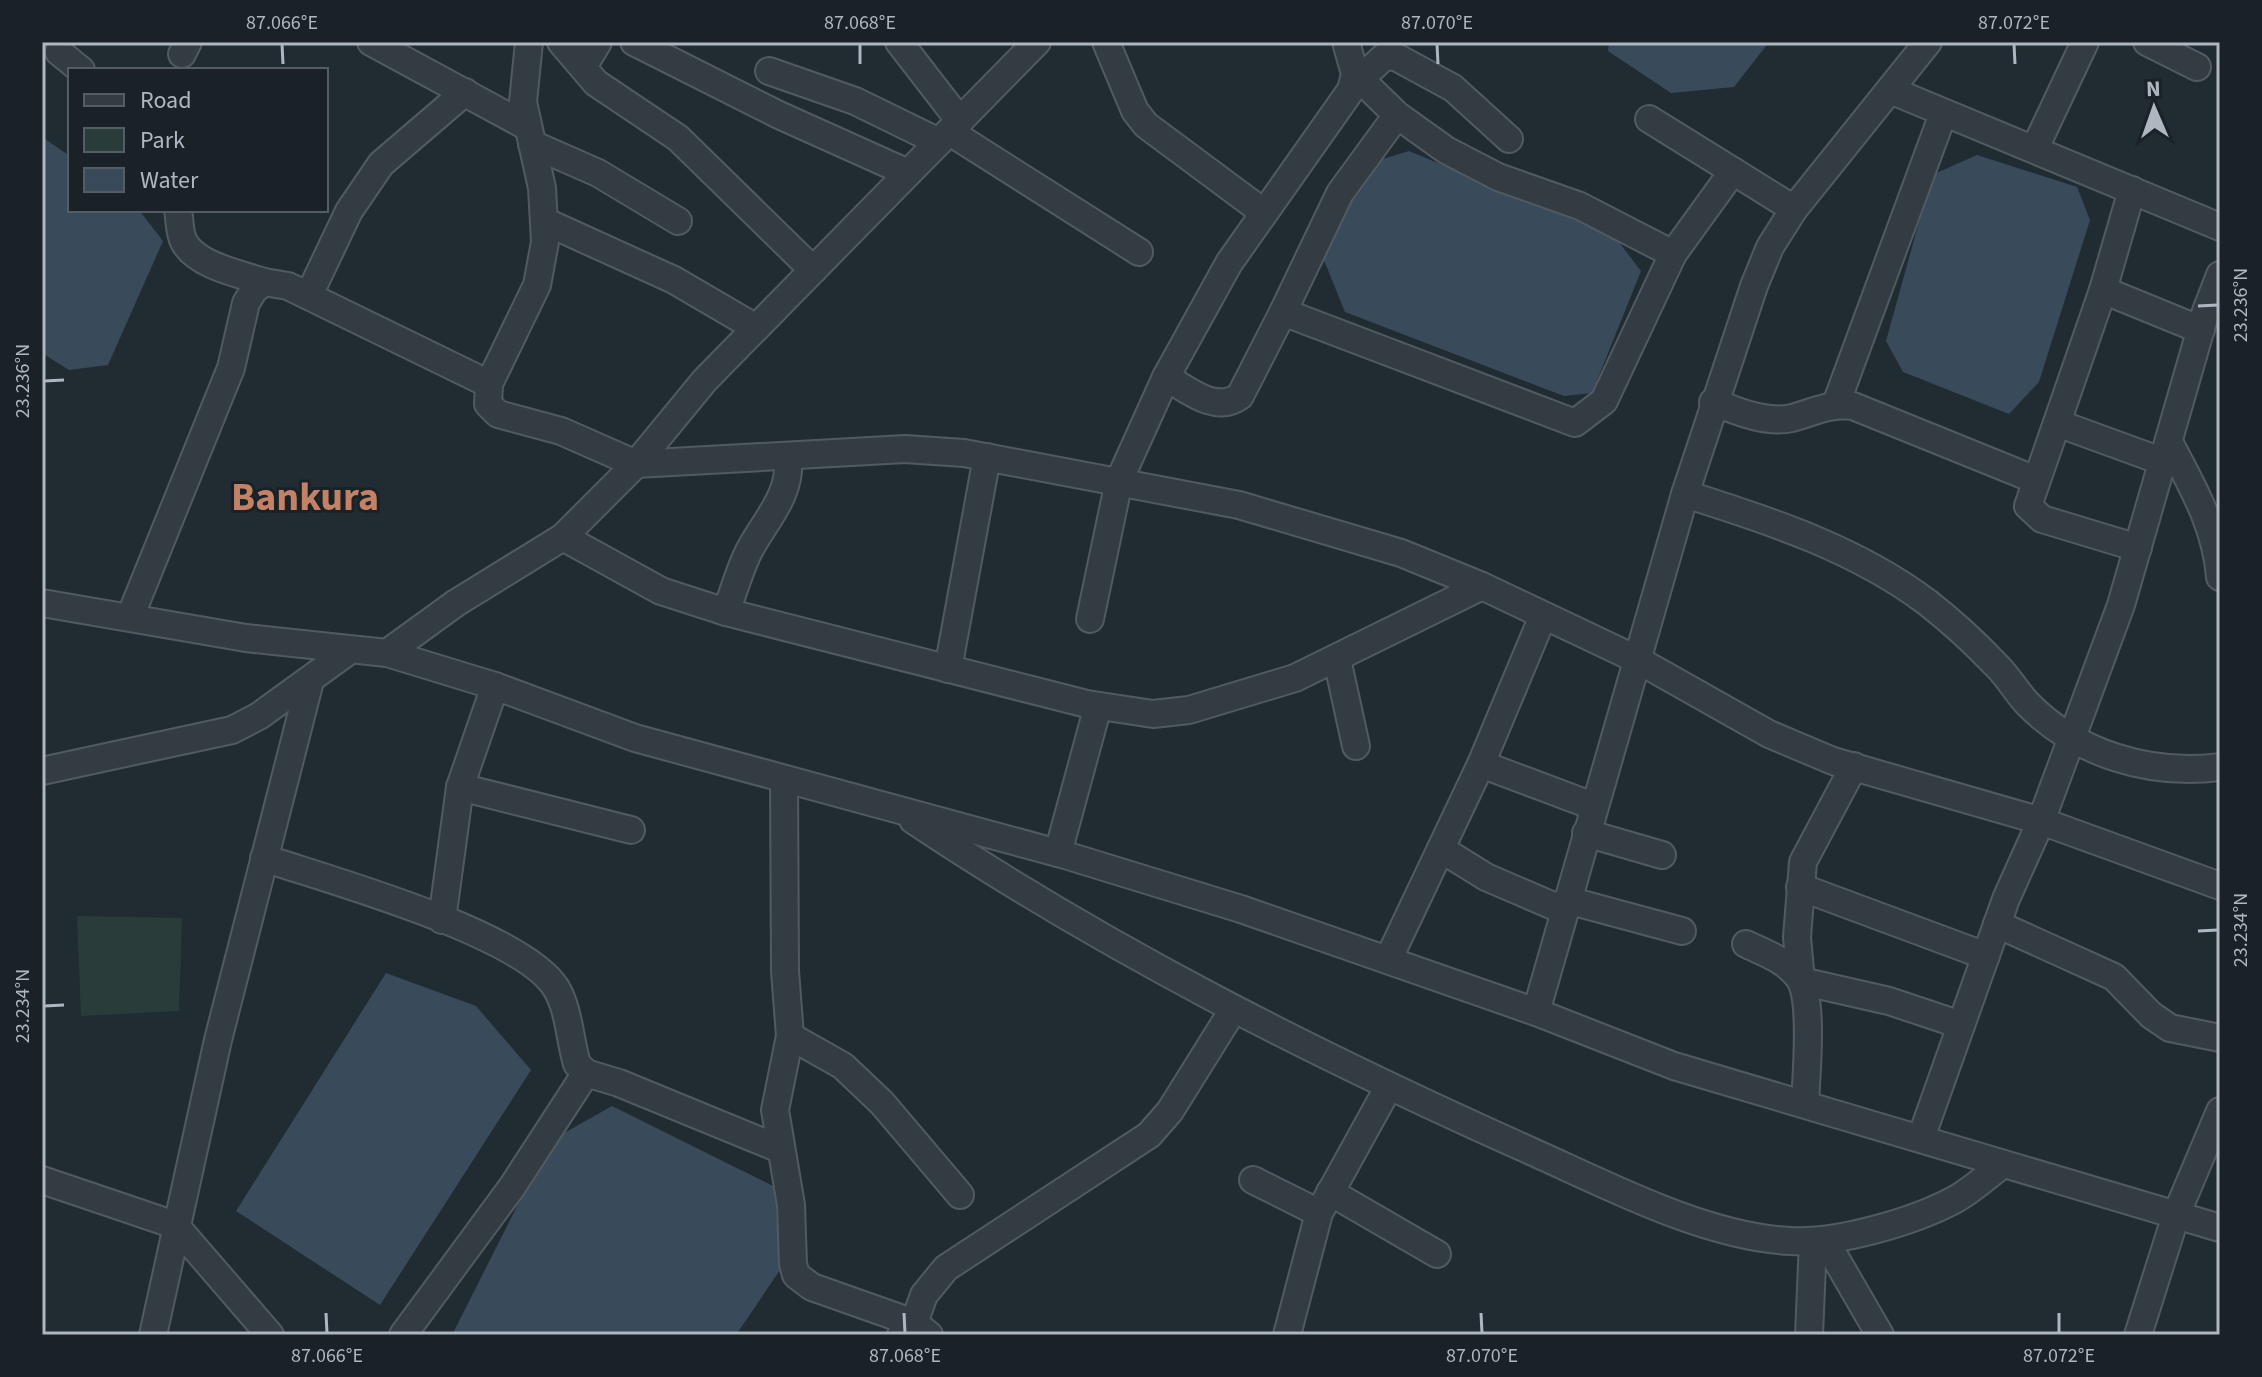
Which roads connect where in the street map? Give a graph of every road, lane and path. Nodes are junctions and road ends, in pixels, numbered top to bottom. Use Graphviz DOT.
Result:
graph roads {
  1 [pos="371,42"];
  2 [pos="529,42"];
  3 [pos="561,42"];
  4 [pos="598,42"];
  5 [pos="634,42"];
  6 [pos="899,42"];
  7 [pos="1037,42"];
  8 [pos="1106,42"];
  9 [pos="1346,42"];
  10 [pos="1928,42"];
  11 [pos="2085,42"];
  12 [pos="2147,42"];
  13 [pos="59,52"];
  14 [pos="583,67"];
  15 [pos="2197,67"];
  16 [pos="79,68"];
  17 [pos="769,71"];
  18 [pos="1357,76"];
  19 [pos="1890,90"];
  20 [pos="465,92"];
  21 [pos="1943,114"];
  22 [pos="1397,115"];
  23 [pos="1649,119"];
  24 [pos="950,132"];
  25 [pos="529,135"];
  26 [pos="1509,139"];
  27 [pos="2035,148"];
  28 [pos="1733,171"];
  29 [pos="908,173"];
  30 [pos="2132,190"];
  31 [pos="1794,209"];
  32 [pos="178,212"];
  33 [pos="1263,212"];
  34 [pos="544,221"];
  35 [pos="678,221"];
  36 [pos="2220,227"];
  37 [pos="1139,252"];
  38 [pos="1673,254"];
  39 [pos="813,270"];
  40 [pos="2220,275"];
  41 [pos="264,282"];
  42 [pos="2103,290"];
  43 [pos="309,295"];
  44 [pos="1283,312"];
  45 [pos="756,328"];
  46 [pos="2201,330"];
  47 [pos="1166,377"];
  48 [pos="489,384"];
  49 [pos="1713,402"];
  50 [pos="1836,404"];
  51 [pos="2057,423"];
  52 [pos="2167,452"];
  53 [pos="788,457"];
  54 [pos="987,457"];
  55 [pos="636,464"];
  56 [pos="2036,480"];
  57 [pos="1119,481"];
  58 [pos="1685,494"];
  59 [pos="2216,528"];
  60 [pos="563,537"];
  61 [pos="2138,548"];
  62 [pos="2220,577"];
  63 [pos="1482,586"];
  64 [pos="42,603"];
  65 [pos="726,612"];
  66 [pos="1543,616"];
  67 [pos="130,617"];
  68 [pos="1090,619"];
  69 [pos="350,650"];
  70 [pos="387,653"];
  71 [pos="1337,659"];
  72 [pos="1636,659"];
  73 [pos="948,669"];
  74 [pos="310,681"];
  75 [pos="495,686"];
  76 [pos="1098,706"];
  77 [pos="2071,736"];
  78 [pos="1356,746"];
  79 [pos="1481,764"];
  80 [pos="1854,766"];
  81 [pos="2220,767"];
  82 [pos="42,771"];
  83 [pos="784,779"];
  84 [pos="460,787"];
  85 [pos="1593,806"];
  86 [pos="894,807"];
  87 [pos="2041,821"];
  88 [pos="631,830"];
  89 [pos="1586,833"];
  90 [pos="1441,849"];
  91 [pos="1058,853"];
  92 [pos="1662,855"];
  93 [pos="264,858"];
  94 [pos="2220,886"];
  95 [pos="1800,887"];
  96 [pos="1566,906"];
  97 [pos="442,920"];
  98 [pos="1997,924"];
  99 [pos="1682,931"];
  100 [pos="1746,944"];
  101 [pos="1986,956"];
  102 [pos="1388,960"];
  103 [pos="1801,981"];
  104 [pos="1233,1010"];
  105 [pos="1536,1012"];
  106 [pos="1961,1025"];
  107 [pos="790,1036"];
  108 [pos="2220,1038"];
  109 [pos="586,1073"];
  110 [pos="1388,1088"];
  111 [pos="1805,1104"];
  112 [pos="2220,1111"];
  113 [pos="1921,1138"];
  114 [pos="780,1149"];
  115 [pos="2003,1164"];
  116 [pos="42,1180"];
  117 [pos="1253,1180"];
  118 [pos="960,1195"];
  119 [pos="1324,1203"];
  120 [pos="2176,1215"];
  121 [pos="175,1225"];
  122 [pos="2220,1228"];
  123 [pos="1819,1240"];
  124 [pos="1437,1254"];
  125 [pos="915,1331"];
  126 [pos="153,1335"];
  127 [pos="270,1335"];
  128 [pos="403,1335"];
  129 [pos="1287,1335"];
  130 [pos="1809,1335"];
  131 [pos="1880,1335"];
  132 [pos="2138,1335"];
  1 -- 20 [label="street"];
  2 -- 25 [label="street"];
  3 -- 14 [label="street"];
  4 -- 14 [label="street"];
  5 -- 29 [label="street"];
  6 -- 24 [label="street"];
  7 -- 24 [label="street"];
  8 -- 33 [label="street"];
  9 -- 18 [label="street"];
  10 -- 19 [label="street"];
  11 -- 27 [label="street"];
  12 -- 15 [label="street"];
  13 -- 16 [label="street"];
  14 -- 39 [label="street"];
  17 -- 24 [label="street"];
  18 -- 22 [label="street"];
  18 -- 26 [label="street"];
  18 -- 33 [label="street"];
  19 -- 21 [label="street"];
  19 -- 31 [label="street"];
  20 -- 25 [label="street"];
  20 -- 43 [label="street"];
  21 -- 27 [label="street"];
  21 -- 50 [label="street"];
  22 -- 38 [label="street"];
  22 -- 44 [label="street"];
  23 -- 28 [label="street"];
  24 -- 29 [label="street"];
  24 -- 37 [label="street"];
  25 -- 34 [label="street"];
  25 -- 35 [label="street"];
  27 -- 30 [label="street"];
  28 -- 31 [label="street"];
  28 -- 38 [label="street"];
  29 -- 39 [label="street"];
  30 -- 36 [label="street"];
  30 -- 42 [label="street"];
  31 -- 49 [label="street"];
  32 -- 41 [label="street"];
  33 -- 47 [label="street"];
  34 -- 45 [label="street"];
  34 -- 48 [label="street"];
  38 -- 44 [label="street"];
  39 -- 45 [label="street"];
  40 -- 46 [label="street"];
  41 -- 43 [label="street"];
  41 -- 67 [label="street"];
  42 -- 46 [label="street"];
  42 -- 51 [label="street"];
  43 -- 48 [label="street"];
  44 -- 47 [label="street"];
  45 -- 55 [label="street"];
  46 -- 52 [label="street"];
  47 -- 57 [label="street"];
  48 -- 55 [label="street"];
  49 -- 50 [label="street"];
  49 -- 58 [label="street"];
  50 -- 56 [label="street"];
  51 -- 52 [label="street"];
  51 -- 56 [label="street"];
  52 -- 59 [label="street"];
  52 -- 61 [label="street"];
  53 -- 54 [label="street"];
  53 -- 55 [label="street"];
  53 -- 65 [label="street"];
  54 -- 57 [label="street"];
  54 -- 73 [label="street"];
  55 -- 60 [label="street"];
  56 -- 61 [label="street"];
  57 -- 63 [label="street"];
  57 -- 68 [label="street"];
  58 -- 72 [label="street"];
  58 -- 77 [label="street"];
  59 -- 62 [label="street"];
  60 -- 65 [label="street"];
  60 -- 70 [label="street"];
  61 -- 77 [label="street"];
  63 -- 66 [label="street"];
  63 -- 71 [label="street"];
  64 -- 67 [label="street"];
  65 -- 73 [label="street"];
  66 -- 72 [label="street"];
  66 -- 79 [label="street"];
  67 -- 69 [label="street"];
  69 -- 70 [label="street"];
  69 -- 74 [label="street"];
  70 -- 75 [label="street"];
  71 -- 76 [label="street"];
  71 -- 78 [label="street"];
  72 -- 80 [label="street"];
  72 -- 85 [label="street"];
  73 -- 76 [label="street"];
  74 -- 82 [label="street"];
  74 -- 93 [label="street"];
  75 -- 83 [label="street"];
  75 -- 84 [label="street"];
  76 -- 91 [label="street"];
  77 -- 81 [label="street"];
  77 -- 87 [label="street"];
  79 -- 85 [label="street"];
  79 -- 90 [label="street"];
  80 -- 87 [label="street"];
  80 -- 95 [label="street"];
  83 -- 86 [label="street"];
  83 -- 107 [label="street"];
  84 -- 88 [label="street"];
  84 -- 97 [label="street"];
  85 -- 89 [label="street"];
  86 -- 91 [label="street"];
  86 -- 104 [label="street"];
  87 -- 94 [label="street"];
  87 -- 98 [label="street"];
  89 -- 92 [label="street"];
  89 -- 96 [label="street"];
  90 -- 96 [label="street"];
  90 -- 102 [label="street"];
  91 -- 102 [label="street"];
  93 -- 97 [label="street"];
  93 -- 121 [label="street"];
  95 -- 101 [label="street"];
  95 -- 103 [label="street"];
  96 -- 99 [label="street"];
  96 -- 105 [label="street"];
  97 -- 109 [label="street"];
  98 -- 101 [label="street"];
  98 -- 108 [label="street"];
  100 -- 103 [label="street"];
  101 -- 106 [label="street"];
  102 -- 105 [label="street"];
  103 -- 106 [label="street"];
  103 -- 111 [label="street"];
  104 -- 110 [label="street"];
  104 -- 125 [label="street"];
  105 -- 111 [label="street"];
  106 -- 113 [label="street"];
  107 -- 114 [label="street"];
  107 -- 118 [label="street"];
  109 -- 114 [label="street"];
  109 -- 128 [label="street"];
  110 -- 119 [label="street"];
  110 -- 123 [label="street"];
  111 -- 113 [label="street"];
  112 -- 120 [label="street"];
  113 -- 115 [label="street"];
  114 -- 125 [label="street"];
  115 -- 120 [label="street"];
  115 -- 123 [label="street"];
  116 -- 121 [label="street"];
  117 -- 119 [label="street"];
  119 -- 124 [label="street"];
  119 -- 129 [label="street"];
  120 -- 122 [label="street"];
  120 -- 132 [label="street"];
  121 -- 126 [label="street"];
  121 -- 127 [label="street"];
  123 -- 130 [label="street"];
  123 -- 131 [label="street"];
}
